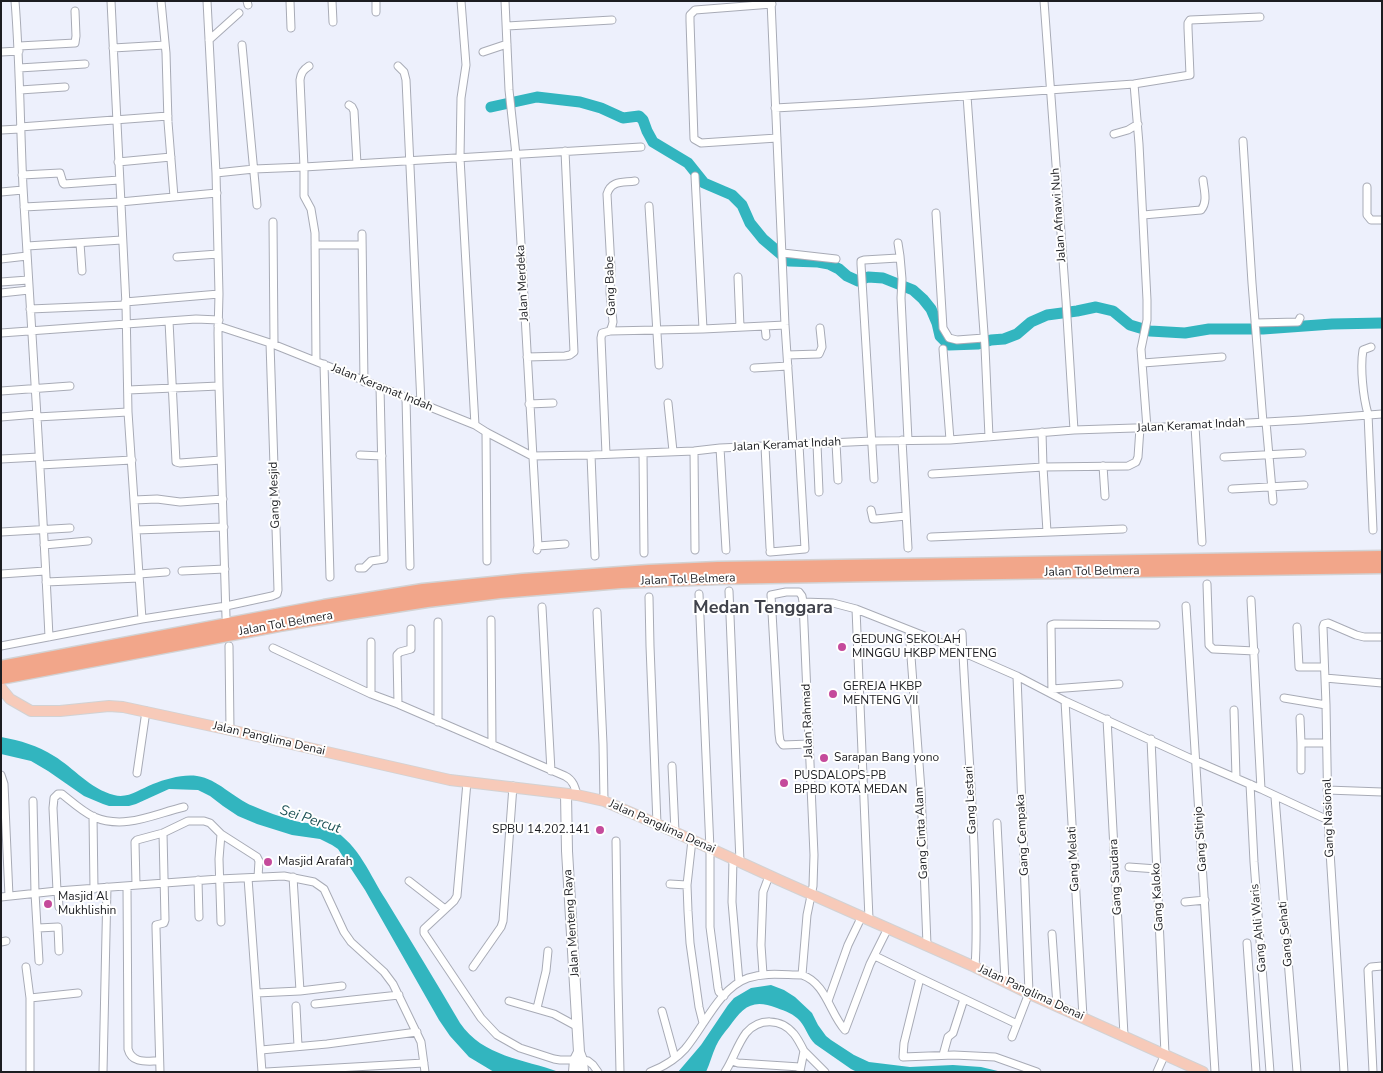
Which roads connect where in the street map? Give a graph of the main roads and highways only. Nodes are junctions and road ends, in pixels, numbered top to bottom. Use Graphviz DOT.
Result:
graph roads {
  1 [pos="1382,557"];
  2 [pos="1382,567"];
  3 [pos="4,672"];
  4 [pos="1,688"];
  5 [pos="6,700"];
  6 [pos="1203,1072"];
  1 -- 3 [label="highway, Jalan Tol Belmera"];
  2 -- 3 [label="highway, Jalan Tol Belmera"];
  4 -- 5 [label="main road, Jalan Panglima Denai"];
  5 -- 6 [label="main road, Jalan Panglima Denai"];
}
